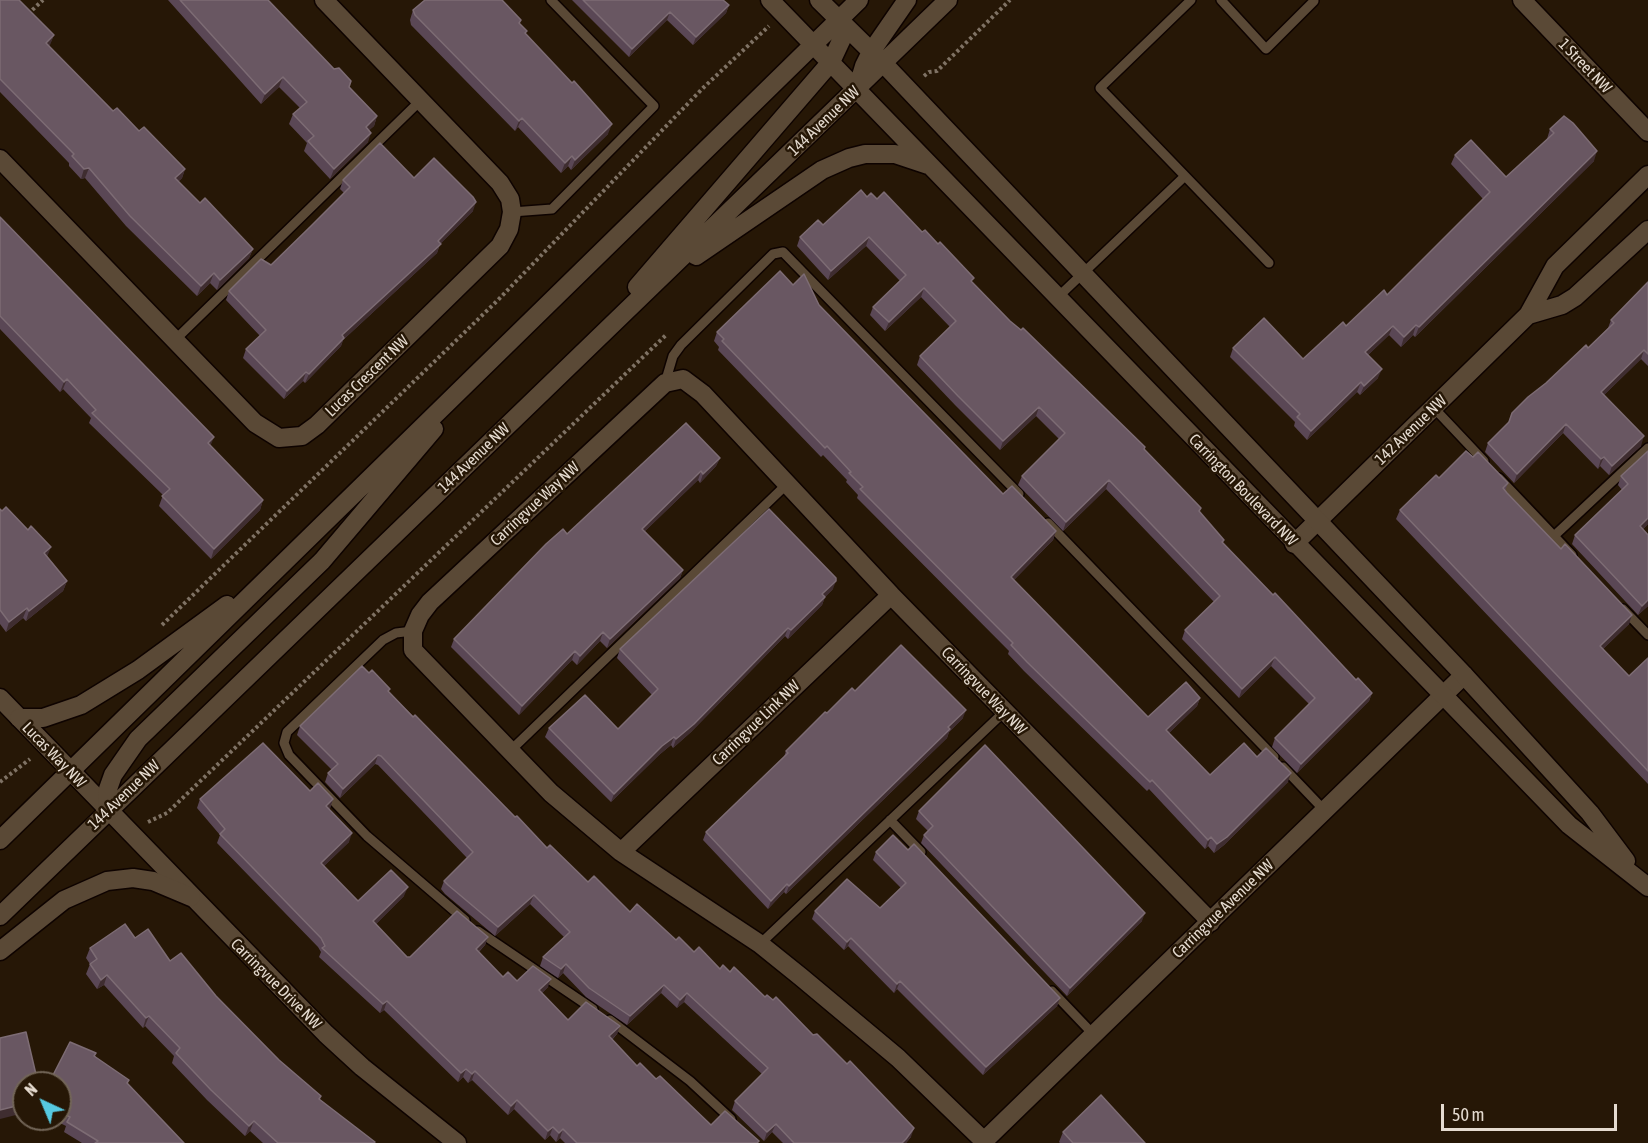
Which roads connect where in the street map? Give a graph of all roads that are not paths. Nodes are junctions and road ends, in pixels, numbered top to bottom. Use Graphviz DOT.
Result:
graph roads {
  1 [pos="324,0"];
  2 [pos="551,0"];
  3 [pos="770,0"];
  4 [pos="819,0"];
  5 [pos="859,0"];
  6 [pos="907,0"];
  7 [pos="948,0"];
  8 [pos="1191,0"];
  9 [pos="1221,0"];
  10 [pos="1314,0"];
  11 [pos="1522,0"];
  12 [pos="838,20"];
  13 [pos="813,45"];
  14 [pos="878,58"];
  15 [pos="831,62"];
  16 [pos="857,89"];
  17 [pos="420,101"];
  18 [pos="1648,132"];
  19 [pos="0,159"];
  20 [pos="934,167"];
  21 [pos="1648,175"];
  22 [pos="1185,176"];
  23 [pos="512,212"];
  24 [pos="1648,230"];
  25 [pos="1269,263"];
  26 [pos="1084,274"];
  27 [pos="652,286"];
  28 [pos="1058,297"];
  29 [pos="1528,315"];
  30 [pos="175,340"];
  31 [pos="480,371"];
  32 [pos="563,372"];
  33 [pos="665,382"];
  34 [pos="1434,408"];
  35 [pos="1648,448"];
  36 [pos="788,484"];
  37 [pos="1029,504"];
  38 [pos="1037,512"];
  39 [pos="1318,522"];
  40 [pos="1554,536"];
  41 [pos="1294,544"];
  42 [pos="1578,560"];
  43 [pos="278,569"];
  44 [pos="891,595"];
  45 [pos="1617,602"];
  46 [pos="413,631"];
  47 [pos="1648,635"];
  48 [pos="1464,675"];
  49 [pos="1443,696"];
  50 [pos="0,698"];
  51 [pos="1004,712"];
  52 [pos="19,718"];
  53 [pos="508,752"];
  54 [pos="70,771"];
  55 [pos="107,811"];
  56 [pos="1325,811"];
  57 [pos="890,820"];
  58 [pos="0,840"];
  59 [pos="621,852"];
  60 [pos="931,863"];
  61 [pos="1644,883"];
  62 [pos="191,897"];
  63 [pos="0,916"];
  64 [pos="1211,922"];
  65 [pos="760,944"];
  66 [pos="0,951"];
  67 [pos="1045,983"];
  68 [pos="1094,1035"];
  69 [pos="741,1128"];
  70 [pos="984,1142"];
  71 [pos="457,1143"];
  1 -- 17 [label="street"];
  2 -- 23 [label="lane"];
  3 -- 13 [label="street, Carrington Boulevard NW"];
  4 -- 12 [label="street, Carrington Boulevard NW"];
  5 -- 12 [label="street"];
  6 -- 14 [label="street"];
  7 -- 14 [label="street, 144 Avenue NW"];
  8 -- 22 [label="lane"];
  9 -- 10 [label="lane"];
  11 -- 18 [label="street, 1 Street NW"];
  12 -- 13 [label="street"];
  12 -- 14 [label="street, Carrington Boulevard NW"];
  12 -- 15 [label="street"];
  13 -- 15 [label="street, Carrington Boulevard NW"];
  13 -- 31 [label="street"];
  14 -- 16 [label="street, 144 Avenue NW"];
  14 -- 26 [label="street, Carrington Boulevard NW"];
  15 -- 16 [label="street, Carrington Boulevard NW"];
  15 -- 32 [label="street"];
  16 -- 20 [label="street, Carrington Boulevard NW"];
  16 -- 27 [label="street, 144 Avenue NW"];
  17 -- 23 [label="street"];
  17 -- 30 [label="lane"];
  19 -- 30 [label="street, Lucas Crescent NW"];
  20 -- 27 [label="street"];
  20 -- 28 [label="street, Carrington Boulevard NW"];
  21 -- 29 [label="street, 142 Avenue NW"];
  22 -- 25 [label="lane"];
  22 -- 26 [label="lane"];
  23 -- 30 [label="street, Lucas Crescent NW"];
  24 -- 29 [label="street, 142 Avenue NW"];
  26 -- 28 [label="lane"];
  26 -- 39 [label="street, Carrington Boulevard NW"];
  27 -- 32 [label="street, 144 Avenue NW"];
  28 -- 41 [label="street, Carrington Boulevard NW"];
  29 -- 34 [label="street, 142 Avenue NW"];
  31 -- 43 [label="street"];
  31 -- 55 [label="street"];
  32 -- 55 [label="street, 144 Avenue NW"];
  33 -- 36 [label="street, Carringvue Way NW"];
  33 -- 37 [label="lane"];
  33 -- 46 [label="street, Carringvue Way NW"];
  34 -- 39 [label="street, 142 Avenue NW"];
  34 -- 40 [label="lane"];
  35 -- 40 [label="lane"];
  36 -- 44 [label="street, Carringvue Way NW"];
  36 -- 53 [label="lane"];
  38 -- 56 [label="lane"];
  39 -- 41 [label="street, 142 Avenue NW"];
  39 -- 48 [label="street, Carrington Boulevard NW"];
  40 -- 42 [label="lane"];
  41 -- 49 [label="street, Carrington Boulevard NW"];
  43 -- 52 [label="street"];
  43 -- 54 [label="street"];
  44 -- 51 [label="street, Carringvue Way NW"];
  44 -- 59 [label="street, Carringvue Link NW"];
  45 -- 47 [label="lane"];
  46 -- 53 [label="street"];
  46 -- 69 [label="lane"];
  48 -- 49 [label="street, Carringvue Avenue NW"];
  48 -- 61 [label="street, Carrington Boulevard NW"];
  49 -- 56 [label="street, Carringvue Avenue NW"];
  49 -- 61 [label="street, Carrington Boulevard NW"];
  50 -- 52 [label="street, Lucas Way NW"];
  51 -- 57 [label="lane"];
  51 -- 64 [label="street, Carringvue Way NW"];
  52 -- 54 [label="street, Lucas Way NW"];
  53 -- 59 [label="street"];
  54 -- 55 [label="street, Lucas Way NW"];
  54 -- 58 [label="street"];
  55 -- 62 [label="street, Carringvue Drive NW"];
  55 -- 63 [label="street, 144 Avenue NW"];
  56 -- 64 [label="street, Carringvue Avenue NW"];
  57 -- 60 [label="lane"];
  57 -- 65 [label="lane"];
  59 -- 65 [label="street"];
  62 -- 66 [label="street"];
  62 -- 71 [label="street, Carringvue Drive NW"];
  64 -- 68 [label="street, Carringvue Avenue NW"];
  65 -- 70 [label="street"];
  67 -- 68 [label="lane"];
  68 -- 70 [label="street, Carringvue Avenue NW"];
}
